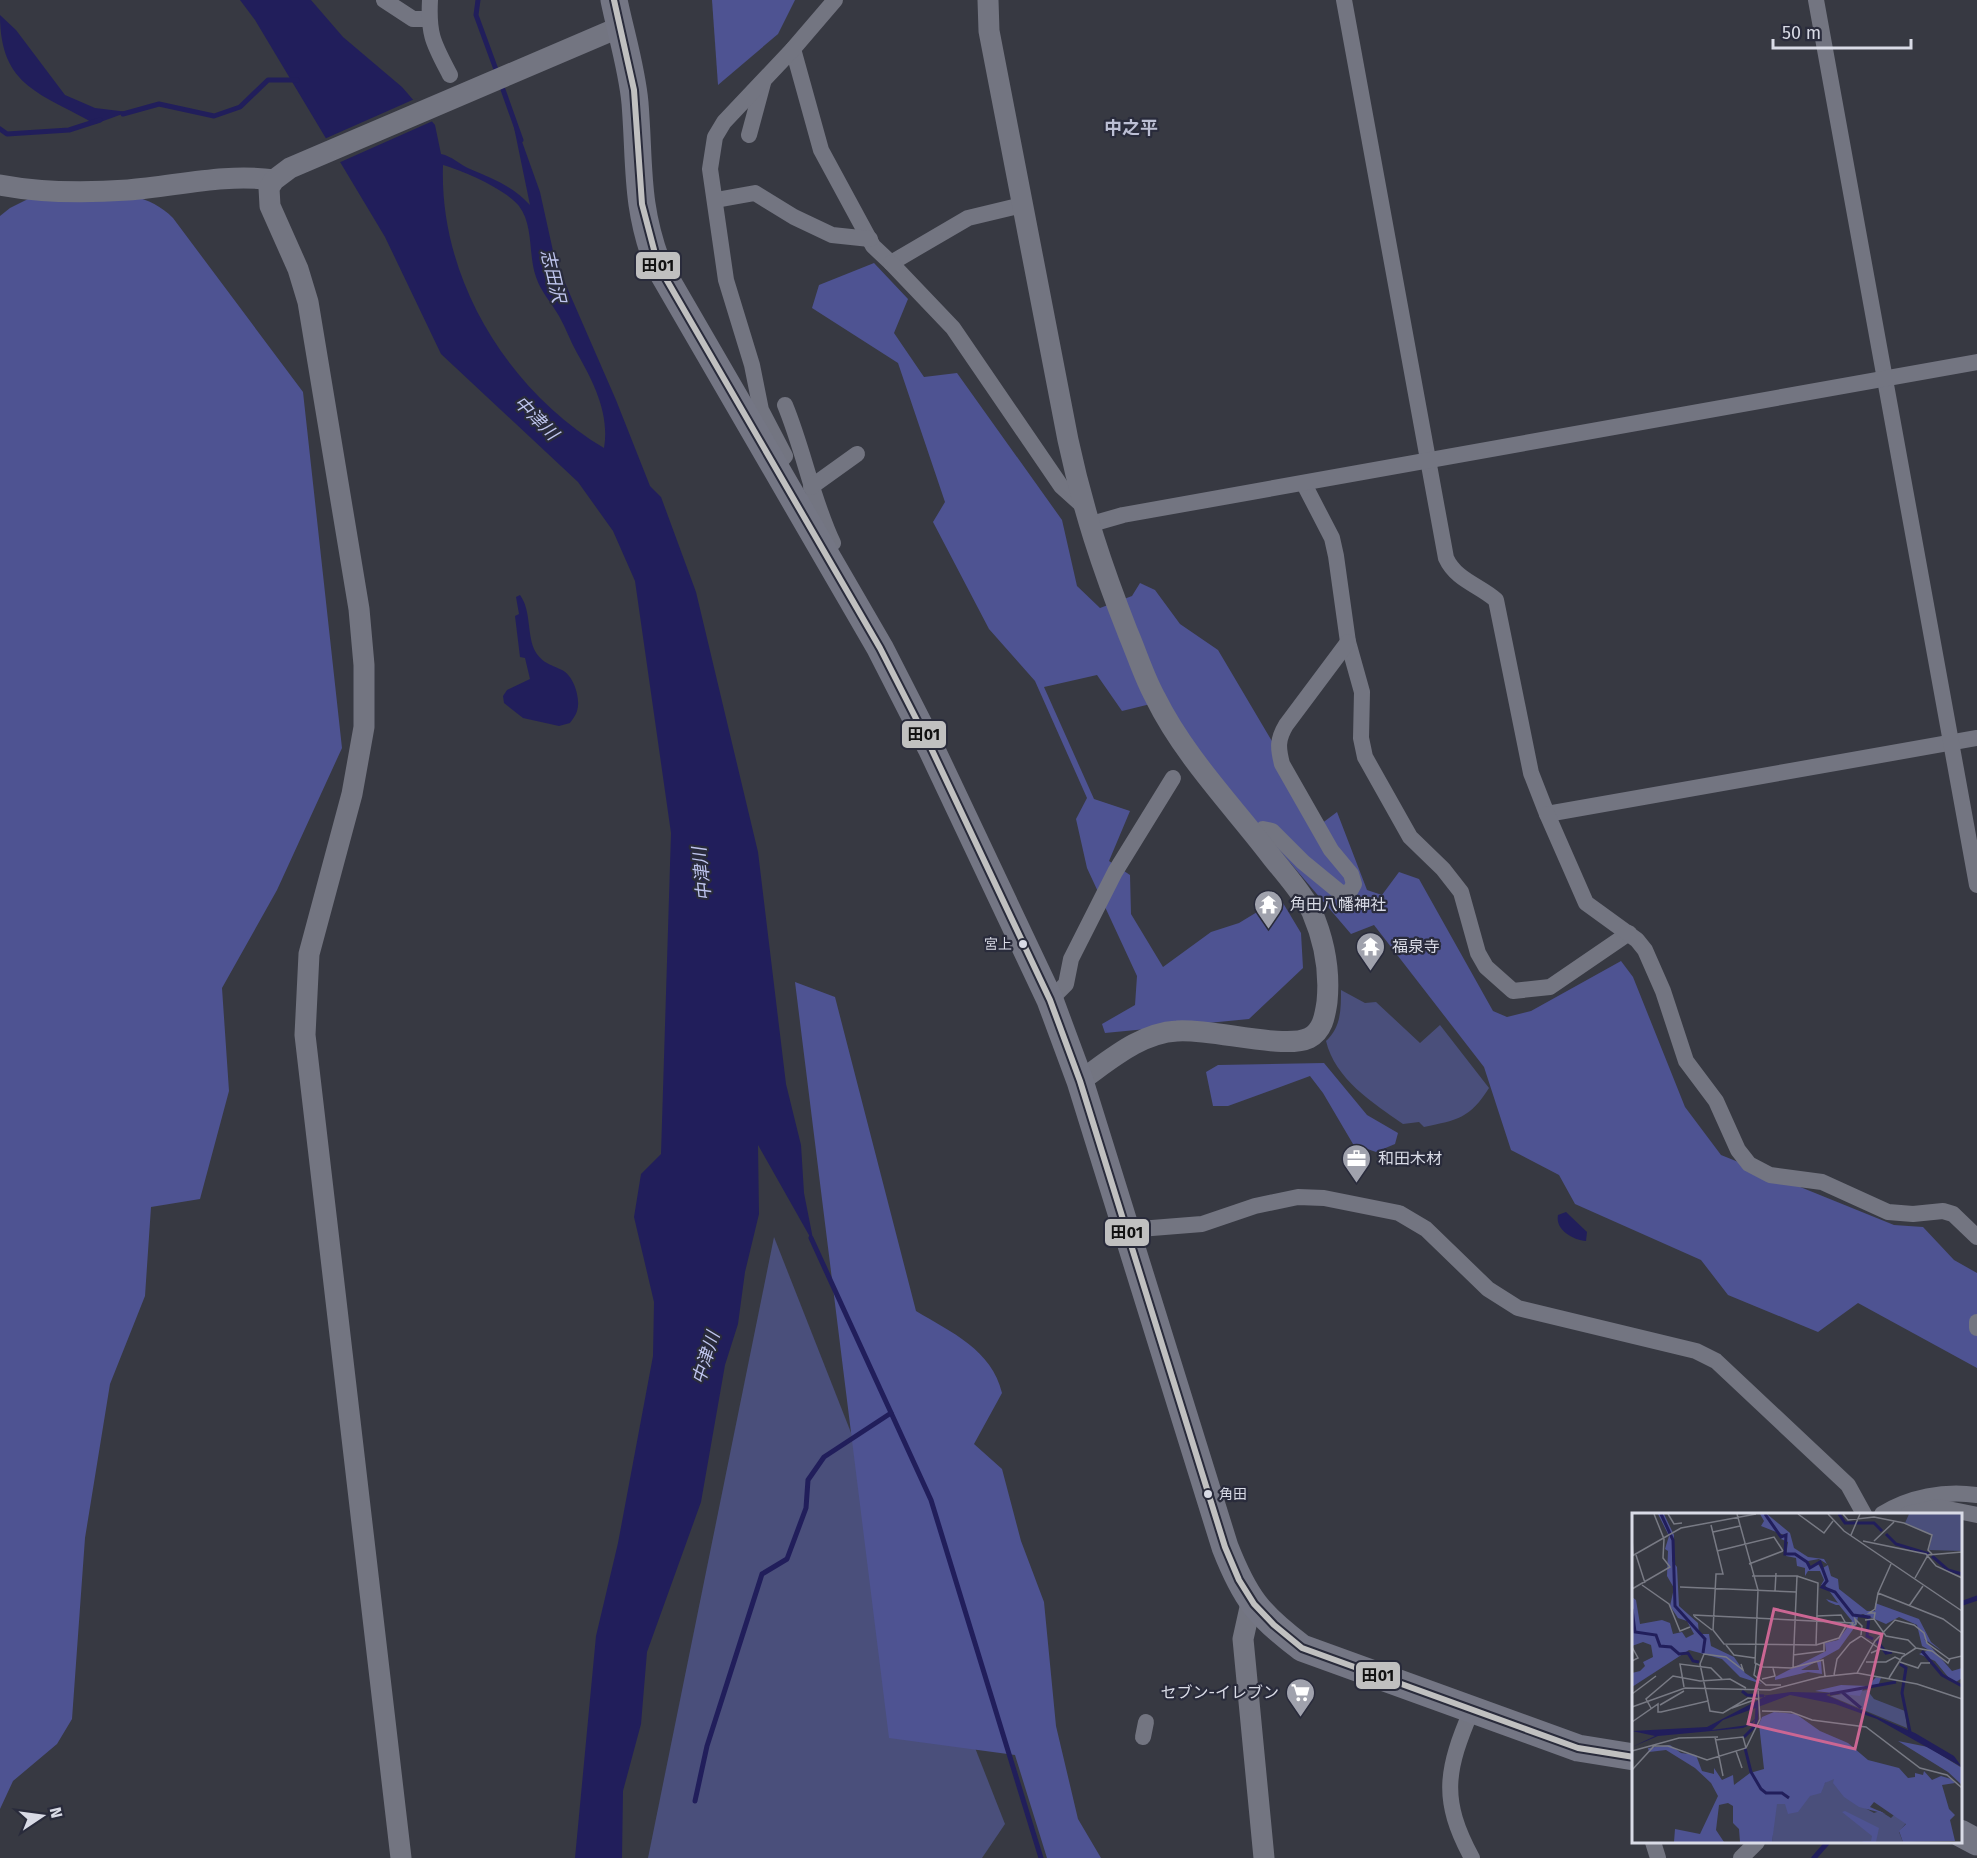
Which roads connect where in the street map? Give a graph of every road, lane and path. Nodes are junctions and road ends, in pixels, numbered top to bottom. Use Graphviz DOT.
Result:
graph roads {
  1 [pos="384,0"];
  2 [pos="430,0"];
  3 [pos="614,0"];
  4 [pos="835,0"];
  5 [pos="988,0"];
  6 [pos="1344,0"];
  7 [pos="1816,0"];
  8 [pos="428,19"];
  9 [pos="608,31"];
  10 [pos="793,49"];
  11 [pos="450,75"];
  12 [pos="763,81"];
  13 [pos="749,135"];
  14 [pos="282,174"];
  15 [pos="0,185"];
  16 [pos="716,200"];
  17 [pos="1022,205"];
  18 [pos="870,239"];
  19 [pos="891,263"];
  20 [pos="1977,362"];
  21 [pos="1886,379"];
  22 [pos="785,405"];
  23 [pos="857,454"];
  24 [pos="1428,462"];
  25 [pos="774,467"];
  26 [pos="1304,484"];
  27 [pos="811,487"];
  28 [pos="1085,515"];
  29 [pos="826,557"];
  30 [pos="1348,642"];
  31 [pos="1977,738"];
  32 [pos="1952,742"];
  33 [pos="1173,778"];
  34 [pos="1547,814"];
  35 [pos="1256,836"];
  36 [pos="1977,885"];
  37 [pos="1629,933"];
  38 [pos="1050,1000"];
  39 [pos="1080,1081"];
  40 [pos="1127,1230"];
  41 [pos="1977,1237"];
  42 [pos="1977,1322"];
  43 [pos="1977,1328"];
  44 [pos="1977,1496"];
  45 [pos="1863,1513"];
  46 [pos="1886,1513"];
  47 [pos="1916,1513"];
  48 [pos="1977,1515"];
  49 [pos="1251,1603"];
  50 [pos="1472,1710"];
  51 [pos="1632,1763"];
  52 [pos="1962,1834"];
  53 [pos="1977,1842"];
  54 [pos="1653,1843"];
  55 [pos="1756,1843"];
  56 [pos="401,1858"];
  57 [pos="1264,1858"];
  58 [pos="1472,1858"];
  59 [pos="1658,1858"];
  60 [pos="1741,1858"];
  1 -- 8 [label="street"];
  2 -- 8 [label="street"];
  3 -- 9 [label="main road"];
  4 -- 10 [label="street"];
  5 -- 17 [label="street"];
  6 -- 24 [label="street"];
  7 -- 21 [label="street"];
  8 -- 11 [label="street"];
  9 -- 14 [label="street"];
  9 -- 25 [label="main road"];
  10 -- 12 [label="street"];
  10 -- 18 [label="street"];
  12 -- 13 [label="street"];
  12 -- 16 [label="street"];
  14 -- 15 [label="street"];
  14 -- 56 [label="street"];
  16 -- 18 [label="street"];
  16 -- 25 [label="street"];
  17 -- 19 [label="street"];
  17 -- 28 [label="street"];
  18 -- 19 [label="street"];
  19 -- 28 [label="street"];
  20 -- 21 [label="street"];
  21 -- 24 [label="street"];
  21 -- 32 [label="street"];
  22 -- 27 [label="street"];
  23 -- 27 [label="street"];
  24 -- 26 [label="street"];
  24 -- 34 [label="street"];
  25 -- 29 [label="main road"];
  26 -- 28 [label="street"];
  26 -- 30 [label="street"];
  27 -- 29 [label="street"];
  28 -- 35 [label="street"];
  29 -- 38 [label="main road"];
  30 -- 35 [label="street"];
  30 -- 37 [label="street"];
  31 -- 32 [label="street"];
  32 -- 34 [label="street"];
  32 -- 36 [label="street"];
  33 -- 38 [label="street"];
  34 -- 37 [label="street"];
  35 -- 39 [label="street"];
  37 -- 41 [label="street"];
  38 -- 39 [label="main road"];
  39 -- 40 [label="main road"];
  40 -- 45 [label="street"];
  40 -- 49 [label="main road"];
  42 -- 43 [label="street"];
  44 -- 46 [label="street"];
  47 -- 48 [label="street"];
  49 -- 50 [label="main road"];
  49 -- 57 [label="street"];
  50 -- 51 [label="main road"];
  50 -- 58 [label="street"];
  52 -- 53 [label="main road"];
  54 -- 59 [label="street"];
  55 -- 60 [label="street"];
}
